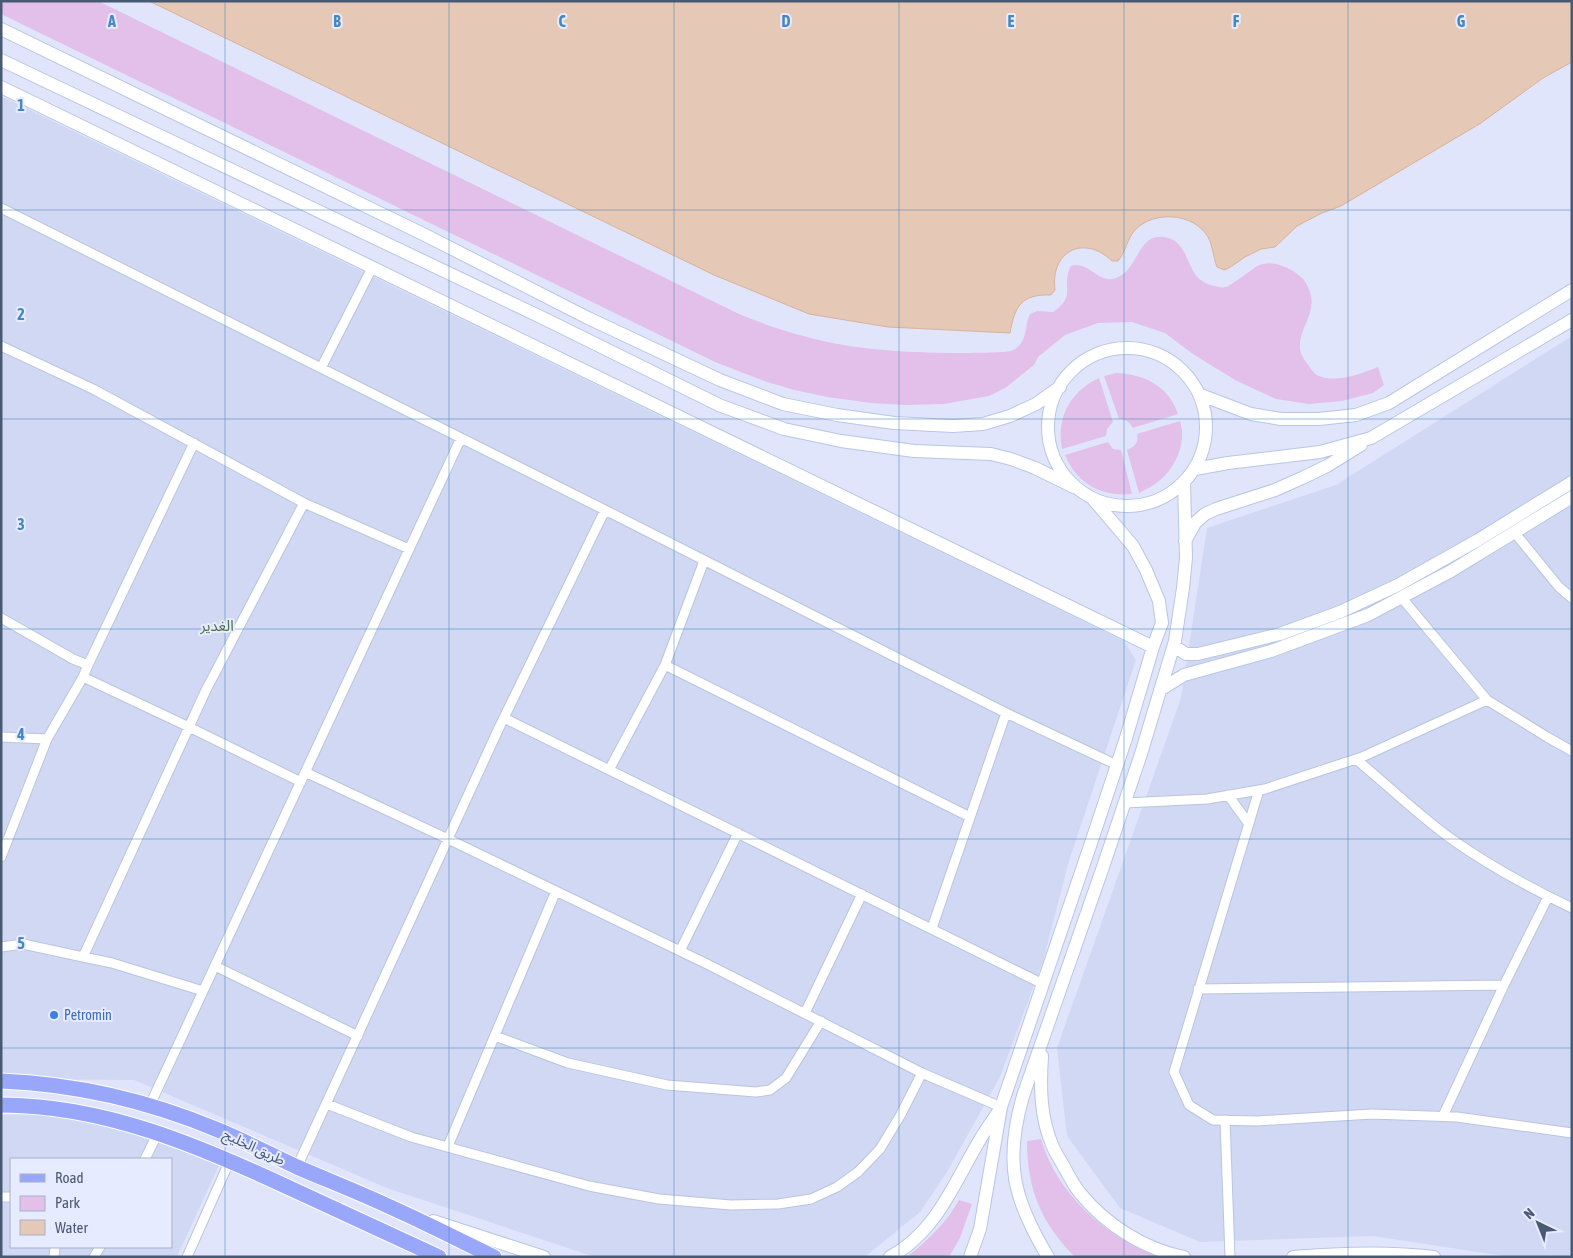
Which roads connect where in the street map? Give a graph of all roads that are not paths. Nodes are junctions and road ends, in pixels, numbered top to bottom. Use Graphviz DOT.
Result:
graph roads {
  1 [pos="1,29"];
  2 [pos="1,60"];
  3 [pos="1,87"];
  4 [pos="1,208"];
  5 [pos="372,268"];
  6 [pos="1572,290"];
  7 [pos="1572,320"];
  8 [pos="1,346"];
  9 [pos="321,368"];
  10 [pos="1060,387"];
  11 [pos="1201,395"];
  12 [pos="461,438"];
  13 [pos="1371,438"];
  14 [pos="194,444"];
  15 [pos="1195,469"];
  16 [pos="1184,482"];
  17 [pos="1572,482"];
  18 [pos="1074,487"];
  19 [pos="1572,497"];
  20 [pos="1093,499"];
  21 [pos="304,503"];
  22 [pos="605,510"];
  23 [pos="1514,532"];
  24 [pos="1185,541"];
  25 [pos="409,549"];
  26 [pos="704,561"];
  27 [pos="1401,597"];
  28 [pos="1572,598"];
  29 [pos="1,618"];
  30 [pos="1174,646"];
  31 [pos="1153,647"];
  32 [pos="88,665"];
  33 [pos="665,665"];
  34 [pos="83,677"];
  35 [pos="1160,690"];
  36 [pos="1487,700"];
  37 [pos="1006,714"];
  38 [pos="504,718"];
  39 [pos="189,727"];
  40 [pos="1,737"];
  41 [pos="47,739"];
  42 [pos="1572,750"];
  43 [pos="1356,759"];
  44 [pos="1117,765"];
  45 [pos="610,770"];
  46 [pos="305,772"];
  47 [pos="301,782"];
  48 [pos="1259,790"];
  49 [pos="1228,795"];
  50 [pos="1125,803"];
  51 [pos="970,817"];
  52 [pos="1249,824"];
  53 [pos="738,833"];
  54 [pos="448,839"];
  55 [pos="1,857"];
  56 [pos="556,891"];
  57 [pos="862,894"];
  58 [pos="1548,897"];
  59 [pos="1572,908"];
  60 [pos="932,928"];
  61 [pos="1,947"];
  62 [pos="680,951"];
  63 [pos="83,957"];
  64 [pos="215,966"];
  65 [pos="1044,984"];
  66 [pos="1504,985"];
  67 [pos="1198,989"];
  68 [pos="203,991"];
  69 [pos="805,1013"];
  70 [pos="821,1021"];
  71 [pos="358,1036"];
  72 [pos="495,1036"];
  73 [pos="1044,1038"];
  74 [pos="922,1073"];
  75 [pos="1,1081"];
  76 [pos="327,1104"];
  77 [pos="1,1105"];
  78 [pos="150,1105"];
  79 [pos="1002,1106"];
  80 [pos="1444,1116"];
  81 [pos="1225,1120"];
  82 [pos="158,1133"];
  83 [pos="1572,1133"];
  84 [pos="448,1146"];
  85 [pos="145,1158"];
  86 [pos="230,1160"];
  87 [pos="297,1167"];
  88 [pos="390,1206"];
  89 [pos="187,1257"];
  90 [pos="438,1257"];
  91 [pos="494,1257"];
  92 [pos="544,1257"];
  93 [pos="890,1257"];
  94 [pos="970,1257"];
  95 [pos="1048,1257"];
  96 [pos="1184,1257"];
  97 [pos="1230,1257"];
  98 [pos="1293,1257"];
  99 [pos="1434,1257"];
  1 -- 10 [label="main road"];
  2 -- 18 [label="main road"];
  3 -- 5 [label="main road"];
  4 -- 9 [label="street"];
  5 -- 9 [label="street"];
  5 -- 31 [label="main road"];
  6 -- 11 [label="main road"];
  7 -- 13 [label="main road"];
  8 -- 14 [label="street"];
  9 -- 12 [label="street"];
  10 -- 11 [label="main road"];
  10 -- 18 [label="main road"];
  11 -- 15 [label="main road"];
  12 -- 22 [label="street"];
  12 -- 25 [label="street"];
  13 -- 15 [label="main road"];
  13 -- 24 [label="main road"];
  14 -- 21 [label="street"];
  14 -- 32 [label="street"];
  15 -- 16 [label="main road"];
  16 -- 20 [label="main road"];
  16 -- 24 [label="main road"];
  17 -- 30 [label="main road"];
  18 -- 20 [label="main road"];
  19 -- 23 [label="main road"];
  20 -- 31 [label="main road"];
  21 -- 25 [label="street"];
  21 -- 39 [label="street"];
  22 -- 26 [label="street"];
  22 -- 38 [label="street"];
  23 -- 27 [label="main road"];
  23 -- 28 [label="street"];
  24 -- 30 [label="main road"];
  25 -- 46 [label="street"];
  26 -- 33 [label="street"];
  26 -- 37 [label="street"];
  27 -- 35 [label="main road"];
  27 -- 36 [label="street"];
  29 -- 32 [label="street"];
  30 -- 35 [label="main road"];
  31 -- 44 [label="main road"];
  32 -- 34 [label="street"];
  33 -- 45 [label="street"];
  33 -- 51 [label="street"];
  34 -- 39 [label="street"];
  34 -- 41 [label="street"];
  35 -- 50 [label="main road"];
  36 -- 42 [label="street"];
  36 -- 43 [label="street"];
  37 -- 44 [label="street"];
  37 -- 51 [label="street"];
  38 -- 45 [label="street"];
  38 -- 54 [label="street"];
  39 -- 47 [label="street"];
  39 -- 63 [label="street"];
  40 -- 41 [label="street"];
  41 -- 55 [label="street"];
  43 -- 48 [label="street"];
  43 -- 58 [label="street"];
  44 -- 65 [label="main road"];
  45 -- 53 [label="street"];
  46 -- 47 [label="street"];
  46 -- 54 [label="street"];
  47 -- 64 [label="street"];
  48 -- 49 [label="street"];
  48 -- 52 [label="street"];
  49 -- 50 [label="street"];
  49 -- 52 [label="street"];
  50 -- 73 [label="main road"];
  51 -- 60 [label="street"];
  52 -- 67 [label="street"];
  53 -- 57 [label="street"];
  53 -- 62 [label="street"];
  54 -- 56 [label="street"];
  54 -- 71 [label="street"];
  56 -- 62 [label="street"];
  56 -- 72 [label="street"];
  57 -- 60 [label="street"];
  57 -- 69 [label="street"];
  58 -- 59 [label="street"];
  58 -- 66 [label="street"];
  60 -- 65 [label="street"];
  61 -- 63 [label="street"];
  62 -- 69 [label="street"];
  63 -- 68 [label="street"];
  64 -- 68 [label="street"];
  64 -- 71 [label="street"];
  65 -- 79 [label="main road"];
  66 -- 67 [label="street"];
  66 -- 80 [label="street"];
  67 -- 81 [label="street"];
  68 -- 78 [label="street"];
  69 -- 70 [label="street"];
  70 -- 72 [label="street"];
  70 -- 74 [label="street"];
  71 -- 76 [label="street"];
  72 -- 84 [label="street"];
  73 -- 95 [label="main road"];
  73 -- 96 [label="main road"];
  74 -- 79 [label="street"];
  74 -- 84 [label="street"];
  75 -- 78 [label="main road, طريق الخليج"];
  76 -- 84 [label="street"];
  76 -- 87 [label="street"];
  77 -- 82 [label="main road, طريق الخليج"];
  78 -- 87 [label="main road, طريق الخليج"];
  79 -- 93 [label="main road"];
  79 -- 94 [label="main road"];
  80 -- 81 [label="street"];
  80 -- 83 [label="street"];
  81 -- 97 [label="street"];
  82 -- 85 [label="street"];
  82 -- 86 [label="main road, طريق الخليج"];
  86 -- 89 [label="street"];
  86 -- 90 [label="main road, طريق الخليج"];
  87 -- 88 [label="main road, طريق الخليج"];
  88 -- 91 [label="main road, طريق الخليج"];
  88 -- 92 [label="main road"];
  98 -- 99 [label="main road"];
}
